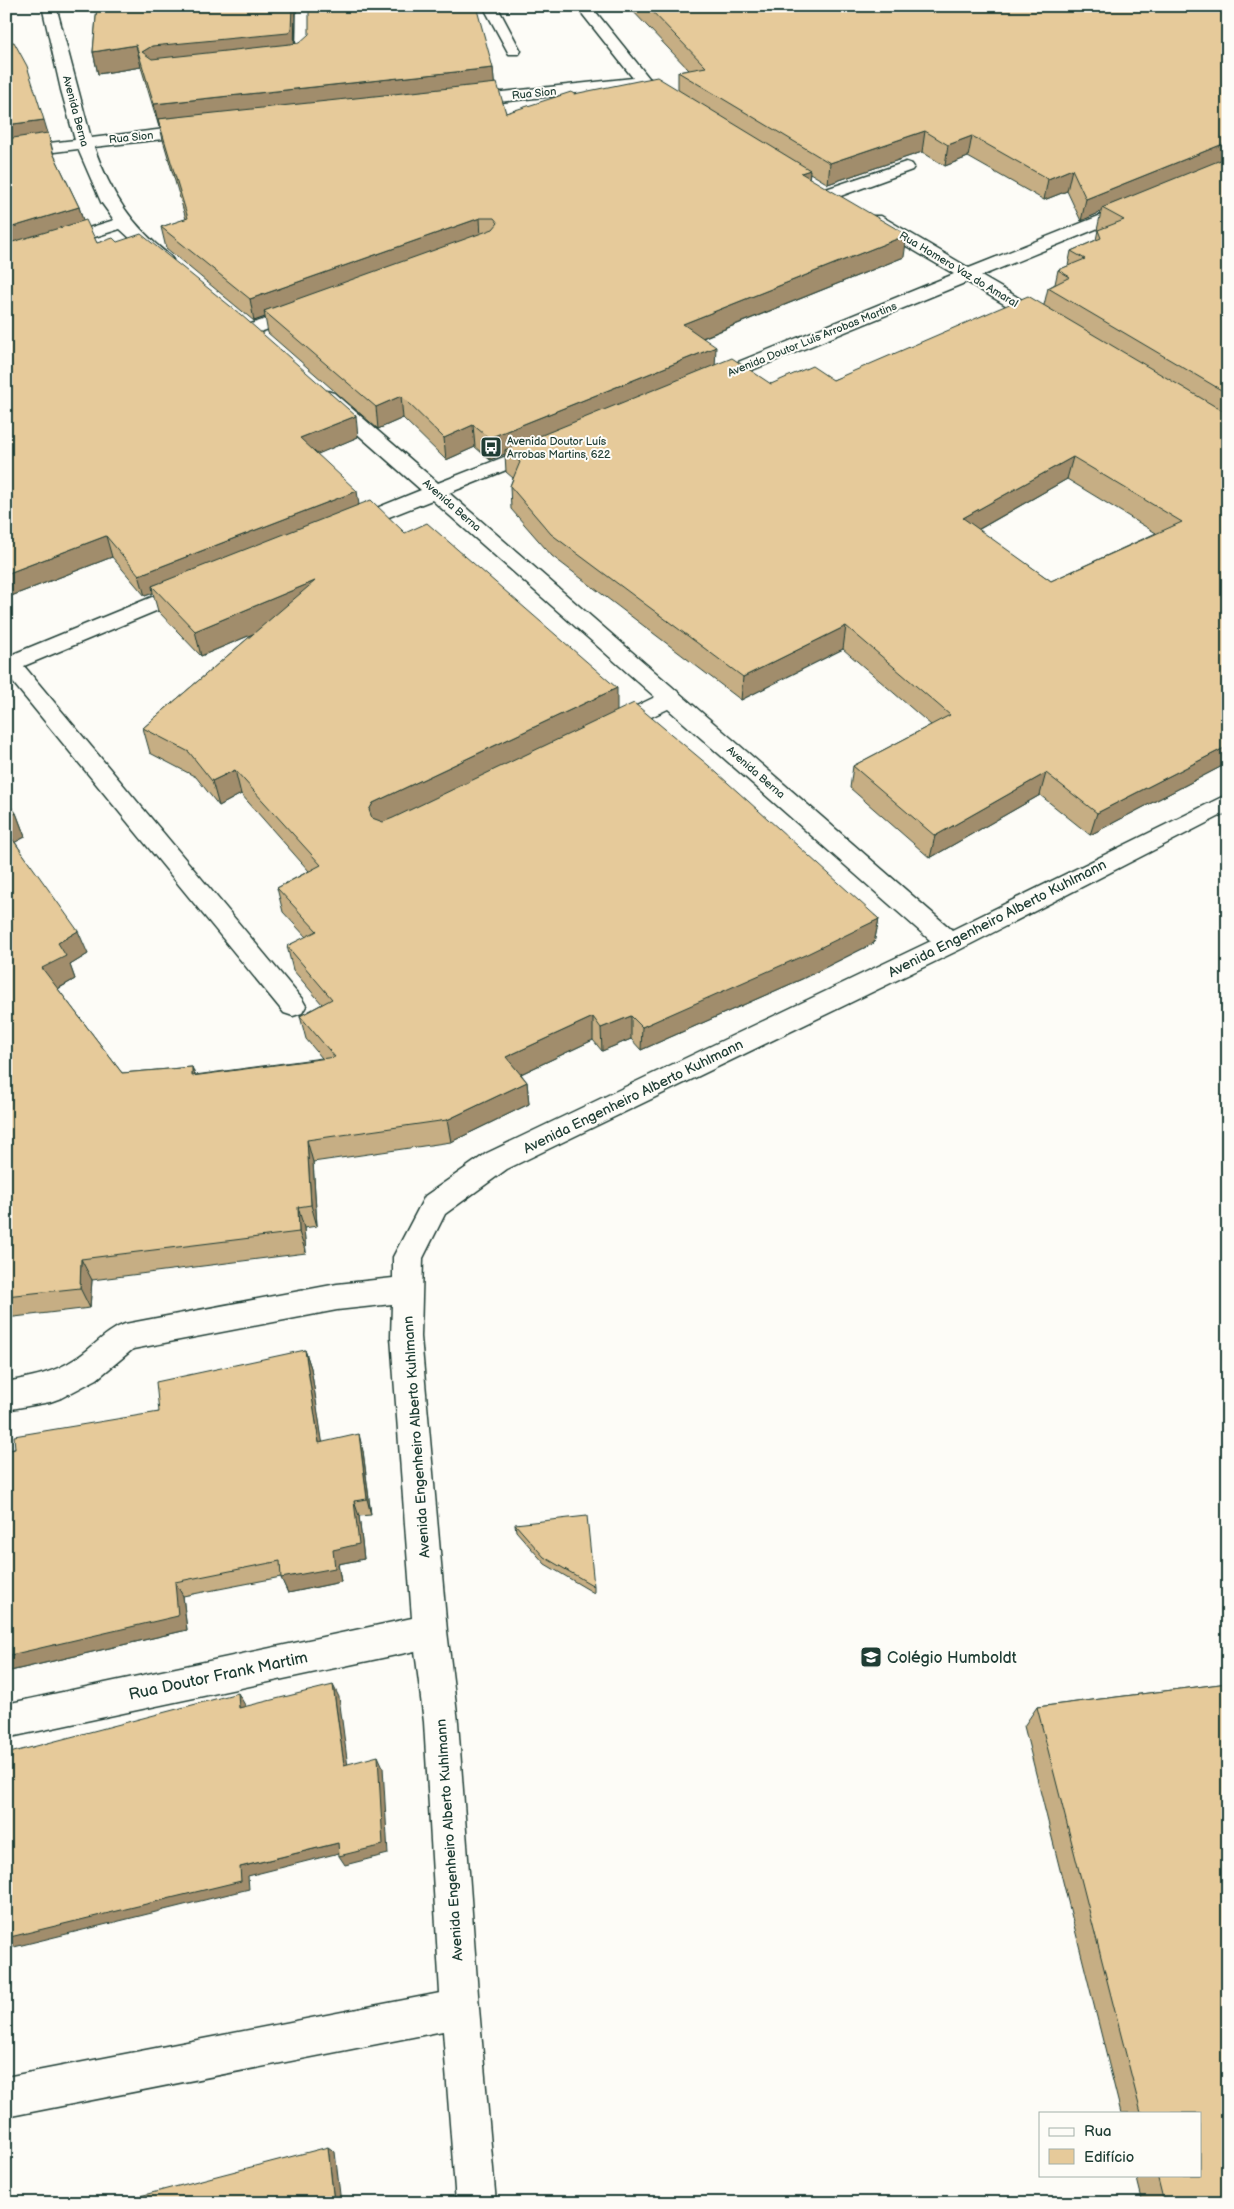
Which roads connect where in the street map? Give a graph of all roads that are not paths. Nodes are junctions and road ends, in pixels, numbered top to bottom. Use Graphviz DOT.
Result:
graph roads {
  1 [pos="49,6"];
  2 [pos="304,6"];
  3 [pos="490,6"];
  4 [pos="582,6"];
  5 [pos="514,51"];
  6 [pos="270,64"];
  7 [pos="644,81"];
  8 [pos="448,102"];
  9 [pos="686,106"];
  10 [pos="211,128"];
  11 [pos="83,142"];
  12 [pos="6,152"];
  13 [pos="906,167"];
  14 [pos="812,183"];
  15 [pos="829,194"];
  16 [pos="1148,201"];
  17 [pos="846,203"];
  18 [pos="862,213"];
  19 [pos="124,222"];
  20 [pos="6,260"];
  21 [pos="182,274"];
  22 [pos="969,275"];
  23 [pos="315,307"];
  24 [pos="251,330"];
  25 [pos="1061,330"];
  26 [pos="310,382"];
  27 [pos="697,386"];
  28 [pos="554,444"];
  29 [pos="436,492"];
  30 [pos="331,533"];
  31 [pos="204,583"];
  32 [pos="8,664"];
  33 [pos="671,698"];
  34 [pos="591,736"];
  35 [pos="1228,802"];
  36 [pos="950,943"];
  37 [pos="293,1006"];
  38 [pos="407,1289"];
  39 [pos="6,1396"];
  40 [pos="430,1631"];
  41 [pos="6,1721"];
  42 [pos="460,2008"];
  43 [pos="6,2097"];
  44 [pos="476,2203"];
  1 -- 11 [label="street, Avenida Berna"];
  2 -- 6 [label="street"];
  3 -- 5 [label="street"];
  4 -- 7 [label="street"];
  7 -- 8 [label="street, Rua Sion"];
  7 -- 9 [label="street"];
  10 -- 11 [label="street, Rua Sion"];
  11 -- 12 [label="street, Rua Sion"];
  11 -- 19 [label="street, Avenida Berna"];
  13 -- 15 [label="street"];
  14 -- 15 [label="street"];
  15 -- 17 [label="street"];
  16 -- 22 [label="street, Avenida Doutor Luís Arrobas Martins"];
  18 -- 22 [label="street, Rua Homero Vaz do Amaral"];
  19 -- 20 [label="street"];
  19 -- 21 [label="street, Avenida Berna"];
  22 -- 25 [label="street, Rua Homero Vaz do Amaral"];
  22 -- 27 [label="street, Avenida Doutor Luís Arrobas Martins"];
  23 -- 24 [label="street"];
  26 -- 29 [label="street, Avenida Berna"];
  28 -- 29 [label="street"];
  29 -- 30 [label="street"];
  29 -- 33 [label="street, Avenida Berna"];
  31 -- 32 [label="street"];
  32 -- 37 [label="street"];
  33 -- 34 [label="street"];
  33 -- 36 [label="street, Avenida Berna"];
  35 -- 36 [label="street, Avenida Engenheiro Alberto Kuhlmann"];
  36 -- 38 [label="street, Avenida Engenheiro Alberto Kuhlmann"];
  38 -- 39 [label="street"];
  38 -- 40 [label="street, Avenida Engenheiro Alberto Kuhlmann"];
  40 -- 41 [label="street, Rua Doutor Frank Martim"];
  40 -- 42 [label="street, Avenida Engenheiro Alberto Kuhlmann"];
  42 -- 43 [label="street"];
  42 -- 44 [label="street, Avenida Engenheiro Alberto Kuhlmann"];
}
